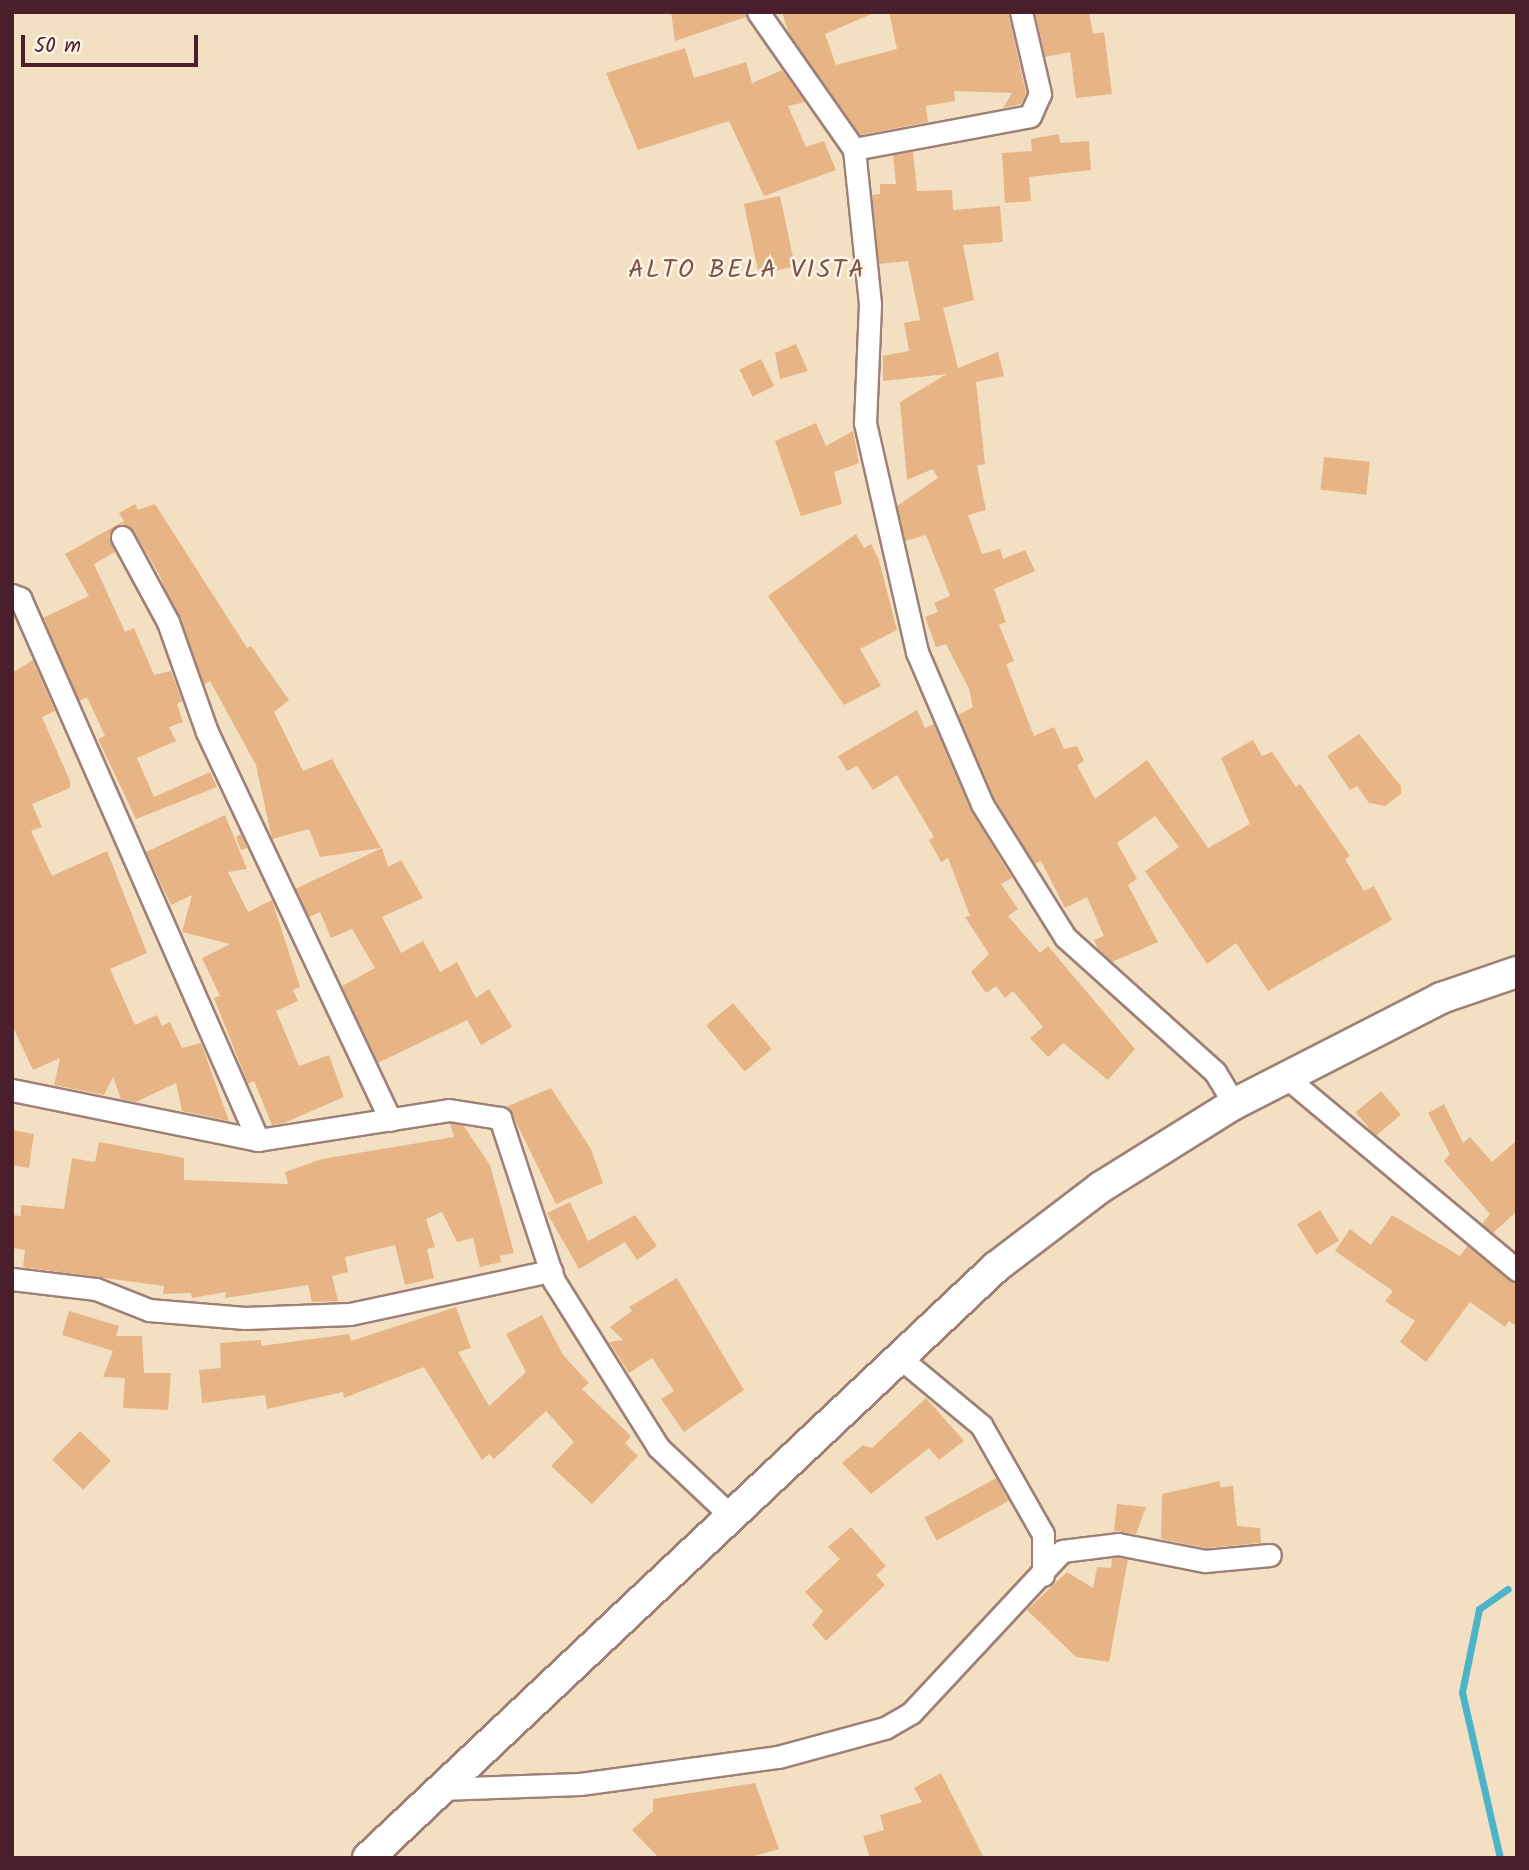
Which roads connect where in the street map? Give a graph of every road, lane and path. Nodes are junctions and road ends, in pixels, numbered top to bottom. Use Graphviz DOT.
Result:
graph roads {
  1 [pos="758,12"];
  2 [pos="1021,12"];
  3 [pos="854,149"];
  4 [pos="122,537"];
  5 [pos="12,595"];
  6 [pos="1517,972"];
  7 [pos="1286,1077"];
  8 [pos="12,1090"];
  9 [pos="1234,1104"];
  10 [pos="390,1121"];
  11 [pos="257,1140"];
  12 [pos="1517,1270"];
  13 [pos="551,1271"];
  14 [pos="12,1279"];
  15 [pos="899,1357"];
  16 [pos="730,1515"];
  17 [pos="1042,1534"];
  18 [pos="1062,1551"];
  19 [pos="1270,1555"];
  20 [pos="1043,1575"];
  21 [pos="440,1789"];
  22 [pos="368,1858"];
  1 -- 3 [label="street"];
  2 -- 3 [label="street"];
  3 -- 9 [label="street"];
  4 -- 10 [label="street"];
  5 -- 11 [label="street"];
  6 -- 7 [label="main road"];
  7 -- 9 [label="main road"];
  7 -- 12 [label="street"];
  8 -- 11 [label="street"];
  9 -- 15 [label="main road"];
  10 -- 11 [label="street"];
  10 -- 13 [label="street"];
  13 -- 14 [label="street"];
  13 -- 16 [label="street"];
  15 -- 16 [label="main road"];
  15 -- 17 [label="street"];
  16 -- 21 [label="main road"];
  17 -- 18 [label="street"];
  17 -- 20 [label="street"];
  18 -- 19 [label="street"];
  18 -- 20 [label="street"];
  20 -- 21 [label="street"];
  21 -- 22 [label="main road"];
}
